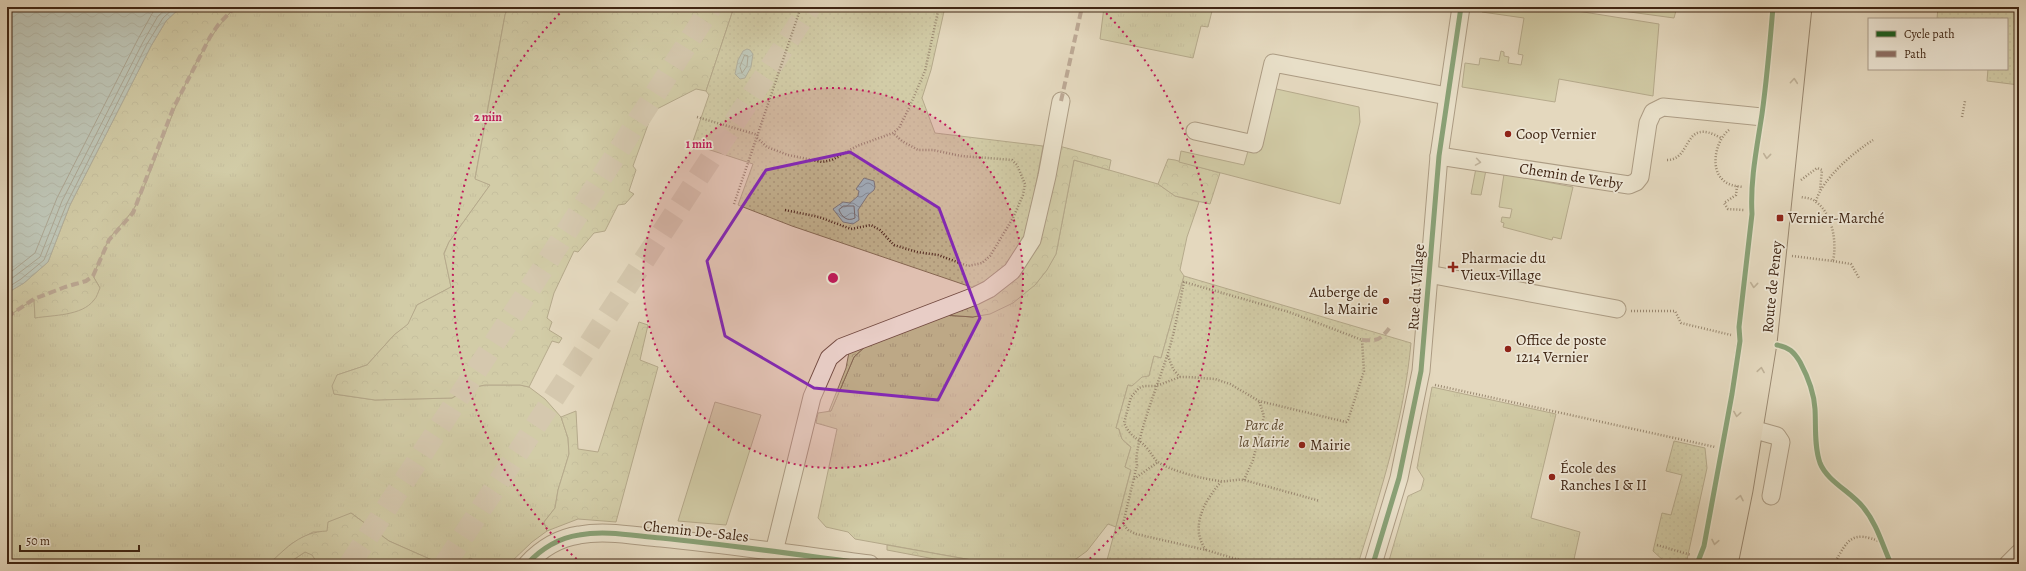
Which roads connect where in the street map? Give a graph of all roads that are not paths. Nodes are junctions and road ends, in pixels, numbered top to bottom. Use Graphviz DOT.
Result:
graph roads {
  1 [pos="1461,7"];
  2 [pos="1782,7"];
  3 [pos="1801,7"];
  4 [pos="1447,96"];
  5 [pos="1061,101"];
  6 [pos="1780,118"];
  7 [pos="1195,131"];
  8 [pos="1439,156"];
  9 [pos="1428,274"];
  10 [pos="1624,310"];
  11 [pos="1752,429"];
  12 [pos="1771,496"];
  13 [pos="774,552"];
  14 [pos="2019,553"];
  15 [pos="527,564"];
  16 [pos="870,564"];
  17 [pos="1373,564"];
  18 [pos="1711,564"];
  19 [pos="1727,564"];
  20 [pos="2008,564"];
  1 -- 4 [label="street, Rue du Village"];
  2 -- 6 [label="main road, Route de Peney"];
  6 -- 3 [label="main road, Route de Peney, one-way"];
  4 -- 7 [label="street"];
  4 -- 8 [label="street, Rue du Village"];
  5 -- 13 [label="street"];
  8 -- 6 [label="street, Chemin de Verby, one-way"];
  11 -- 6 [label="main road, Route de Peney, one-way"];
  6 -- 18 [label="main road, Route de Peney, one-way"];
  8 -- 9 [label="street, Rue du Village"];
  9 -- 10 [label="street"];
  9 -- 17 [label="street, Rue du Village"];
  11 -- 12 [label="street"];
  19 -- 11 [label="main road, Route de Peney, one-way"];
  13 -- 15 [label="street, Chemin De-Sales"];
  13 -- 16 [label="street, Chemin De-Sales"];
  14 -- 20 [label="street"];
}
